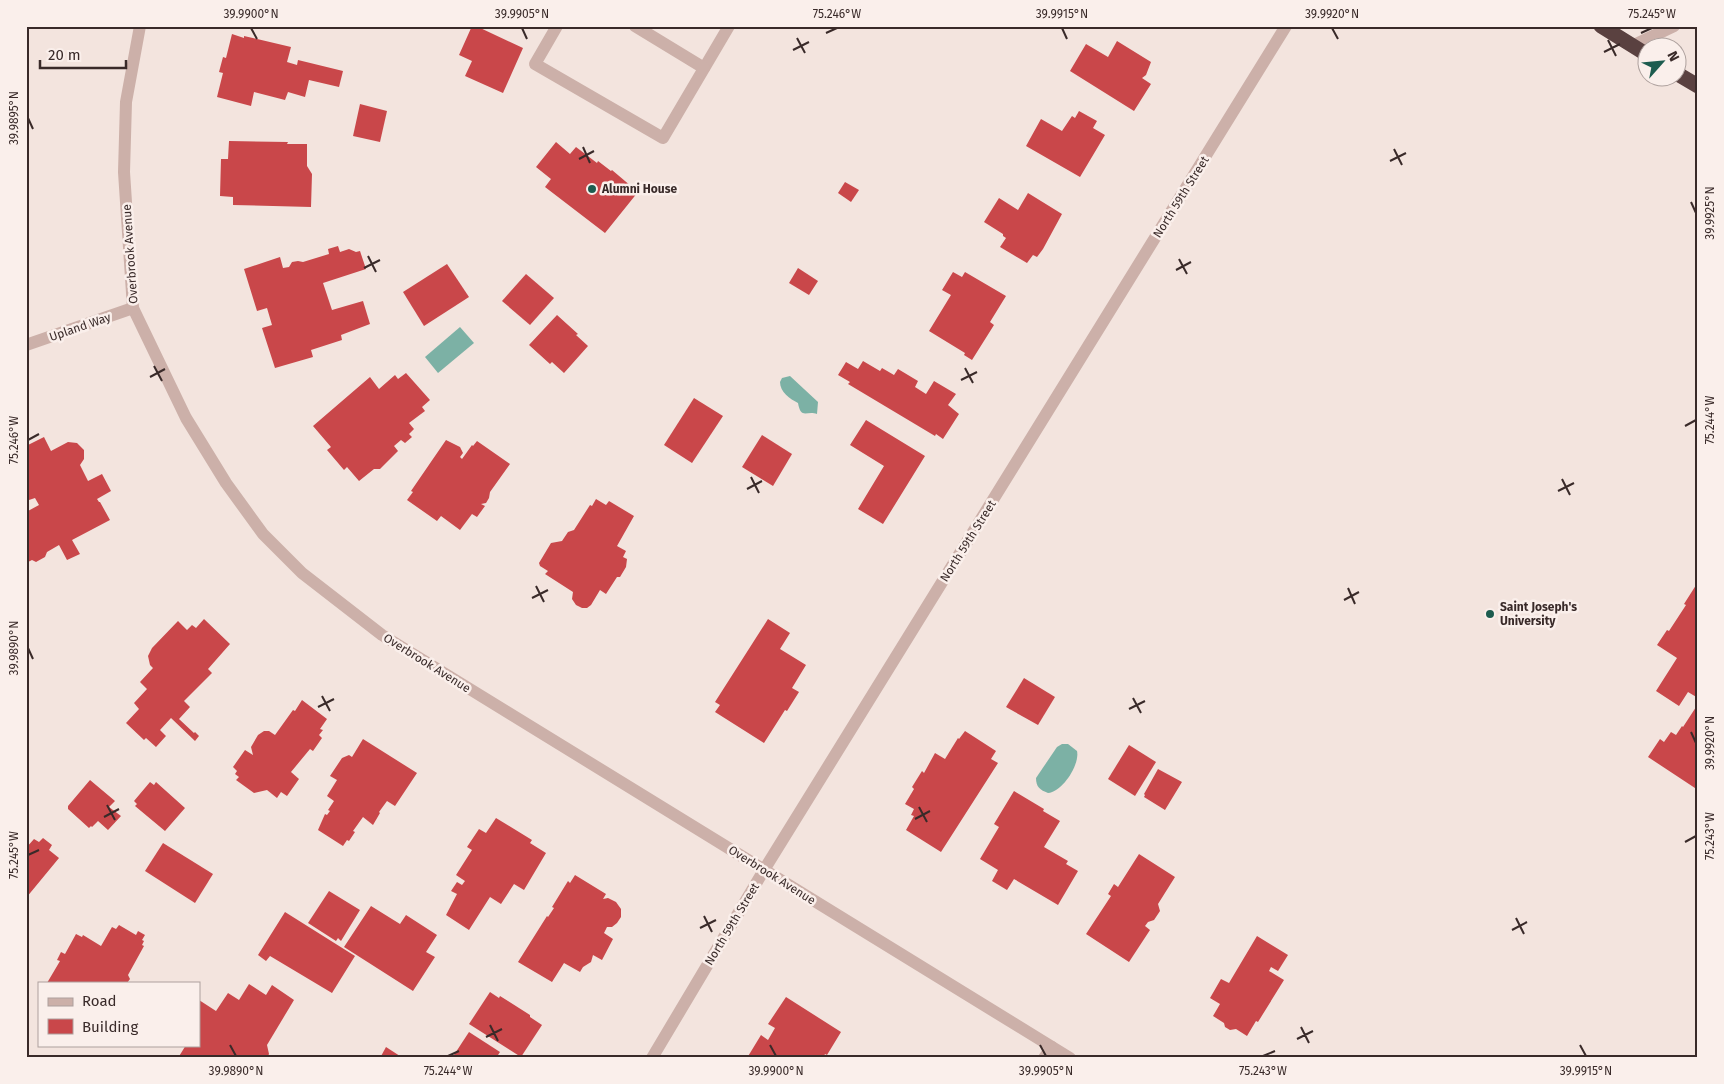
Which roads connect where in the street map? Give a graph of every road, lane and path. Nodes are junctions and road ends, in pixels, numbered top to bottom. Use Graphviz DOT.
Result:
graph roads {
  1 [pos="140,26"];
  2 [pos="557,26"];
  3 [pos="635,26"];
  4 [pos="729,26"];
  5 [pos="1286,26"];
  6 [pos="1601,26"];
  7 [pos="1674,26"];
  8 [pos="1632,46"];
  9 [pos="1636,48"];
  10 [pos="704,68"];
  11 [pos="1686,79"];
  12 [pos="1698,86"];
  13 [pos="133,308"];
  14 [pos="26,345"];
  15 [pos="764,870"];
  16 [pos="1052,1047"];
  17 [pos="652,1058"];
  18 [pos="1044,1058"];
  19 [pos="1070,1058"];
  1 -- 13 [label="street, Overbrook Avenue"];
  2 -- 10 [label="street"];
  3 -- 10 [label="street"];
  4 -- 10 [label="street"];
  5 -- 15 [label="street, North 59th Street"];
  6 -- 8 [label="highway"];
  7 -- 8 [label="street"];
  8 -- 9 [label="highway"];
  11 -- 12 [label="highway"];
  13 -- 14 [label="street, Upland Way"];
  13 -- 15 [label="street, Overbrook Avenue"];
  15 -- 16 [label="street, Overbrook Avenue"];
  15 -- 17 [label="street, North 59th Street"];
  16 -- 18 [label="street"];
  16 -- 19 [label="street, Overbrook Avenue"];
}
